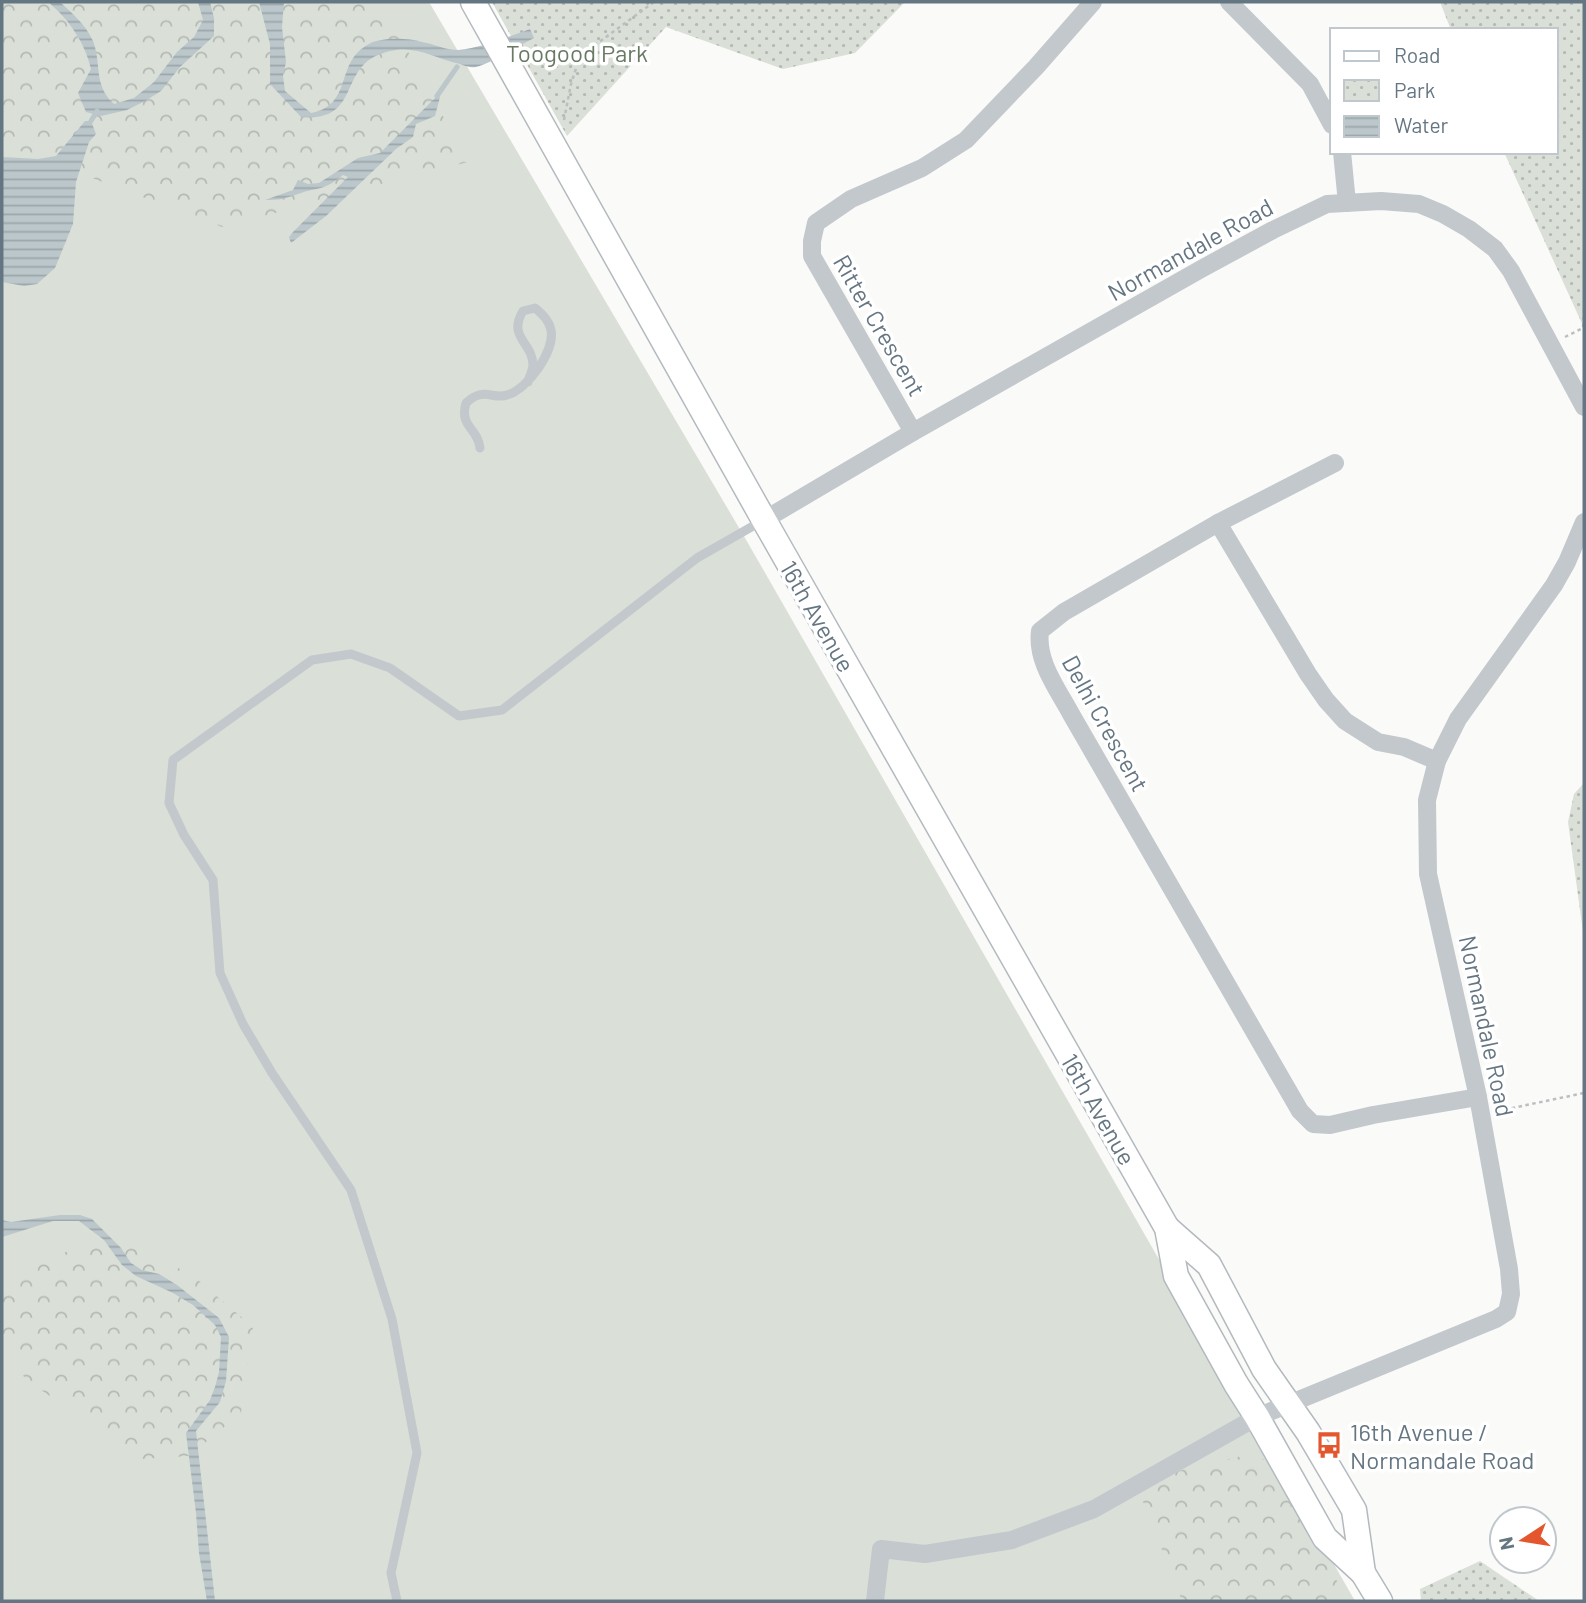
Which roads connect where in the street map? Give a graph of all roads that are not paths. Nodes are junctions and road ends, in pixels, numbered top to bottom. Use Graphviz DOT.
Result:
graph roads {
  1 [pos="1093,2"];
  2 [pos="1229,2"];
  3 [pos="478,9"];
  4 [pos="1330,121"];
  5 [pos="1342,154"];
  6 [pos="1347,203"];
  7 [pos="527,382"];
  8 [pos="1584,407"];
  9 [pos="913,432"];
  10 [pos="480,448"];
  11 [pos="1335,463"];
  12 [pos="764,520"];
  13 [pos="1584,522"];
  14 [pos="1218,523"];
  15 [pos="1437,761"];
  16 [pos="1480,1105"];
  17 [pos="1167,1228"];
  18 [pos="1288,1404"];
  19 [pos="1257,1417"];
  20 [pos="1363,1573"];
  21 [pos="397,1601"];
  22 [pos="874,1601"];
  23 [pos="1380,1601"];
  1 -- 9 [label="street, Ritter Crescent"];
  2 -- 4 [label="street"];
  3 -- 12 [label="main road, 16th Avenue"];
  5 -- 6 [label="street"];
  6 -- 8 [label="street, Normandale Road"];
  6 -- 9 [label="street, Normandale Road"];
  7 -- 7 [label="lane"];
  7 -- 10 [label="lane"];
  9 -- 12 [label="street, Normandale Road"];
  11 -- 14 [label="street, Delhi Crescent"];
  12 -- 17 [label="main road, 16th Avenue"];
  12 -- 21 [label="lane"];
  13 -- 15 [label="street, Normandale Road"];
  14 -- 15 [label="street"];
  14 -- 16 [label="street, Delhi Crescent"];
  15 -- 16 [label="street, Normandale Road"];
  16 -- 18 [label="street, Normandale Road"];
  17 -- 18 [label="main road, 16th Avenue"];
  17 -- 19 [label="main road, 16th Avenue"];
  18 -- 19 [label="street, Normandale Road"];
  18 -- 20 [label="main road, 16th Avenue"];
  19 -- 20 [label="main road, 16th Avenue"];
  19 -- 22 [label="street, Normandale Road"];
  20 -- 23 [label="main road, 16th Avenue"];
}
